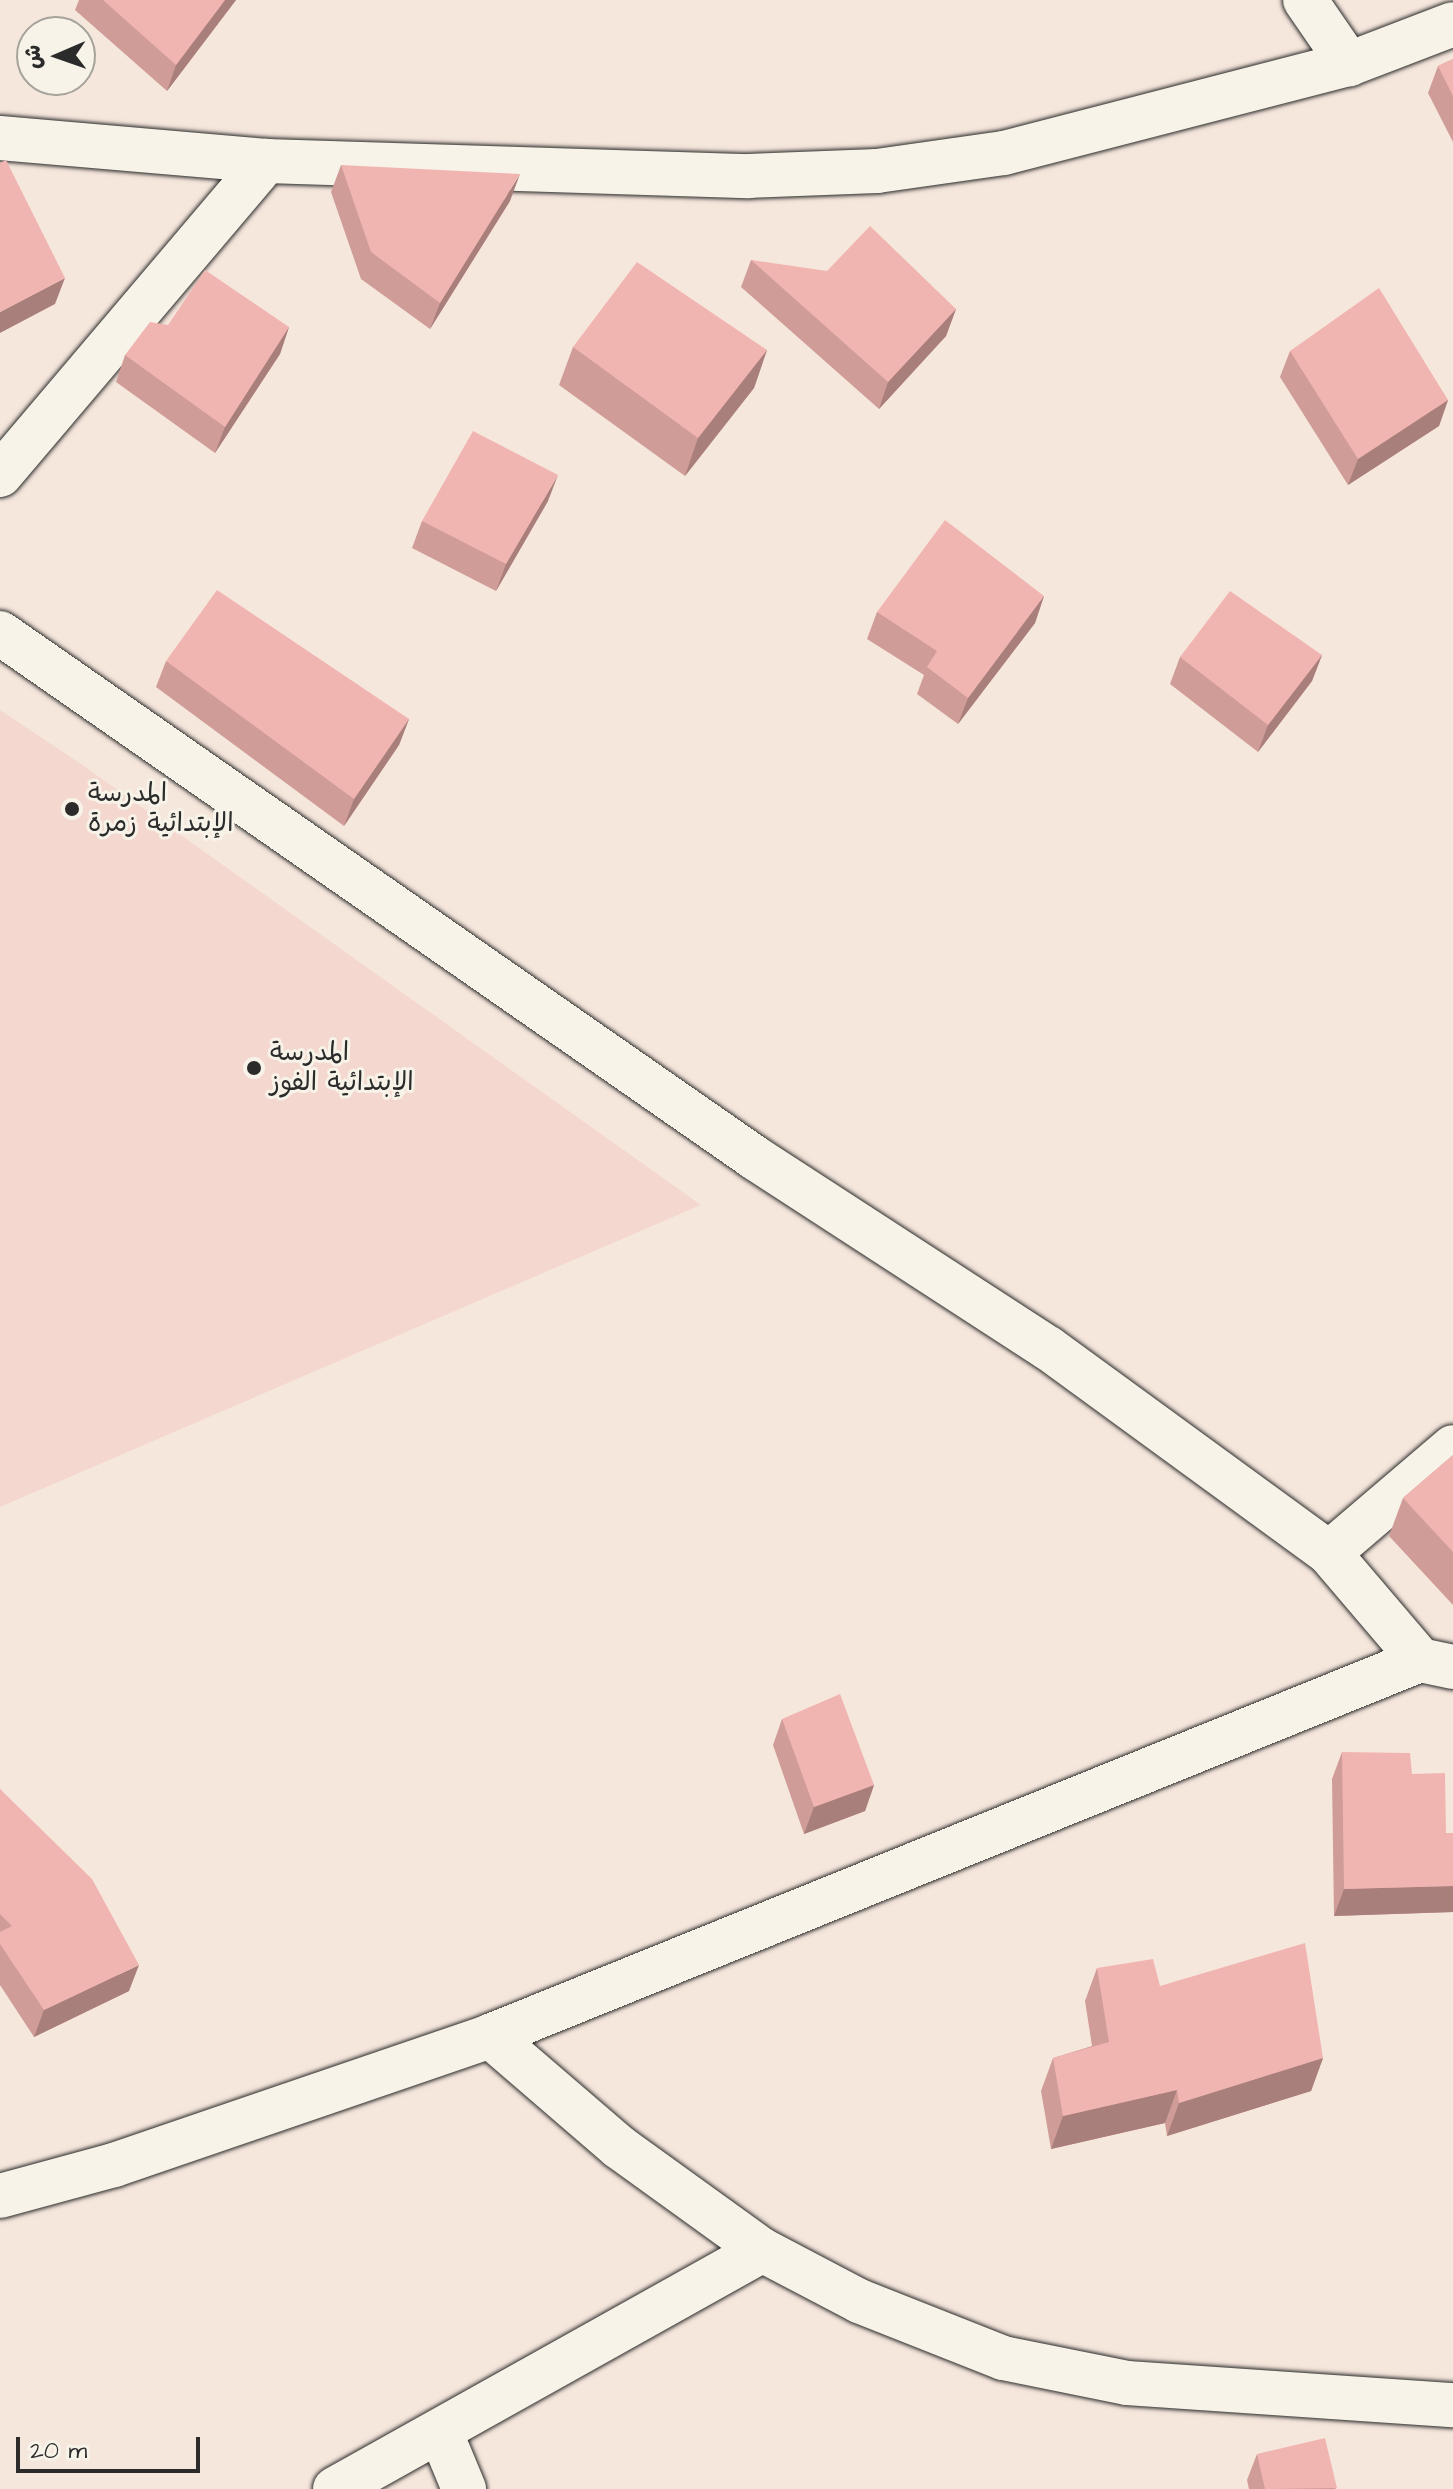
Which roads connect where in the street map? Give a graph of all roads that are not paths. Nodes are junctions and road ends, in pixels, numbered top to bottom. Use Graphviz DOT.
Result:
graph roads {
  1 [pos="1305,0"];
  2 [pos="1453,24"];
  3 [pos="1349,64"];
  4 [pos="0,138"];
  5 [pos="266,161"];
  6 [pos="0,475"];
  7 [pos="0,633"];
  8 [pos="1453,1447"];
  9 [pos="1329,1553"];
  10 [pos="1436,1664"];
  11 [pos="490,2036"];
  12 [pos="0,2196"];
  13 [pos="762,2250"];
  14 [pos="1453,2405"];
  15 [pos="440,2431"];
  16 [pos="335,2489"];
  17 [pos="464,2489"];
  1 -- 3 [label="street"];
  2 -- 3 [label="street"];
  3 -- 5 [label="street"];
  4 -- 5 [label="street"];
  5 -- 6 [label="street"];
  7 -- 9 [label="street"];
  8 -- 9 [label="street"];
  9 -- 10 [label="street"];
  10 -- 11 [label="street"];
  11 -- 12 [label="street"];
  11 -- 13 [label="street"];
  13 -- 14 [label="street"];
  13 -- 15 [label="street"];
  15 -- 16 [label="street"];
  15 -- 17 [label="street"];
}
